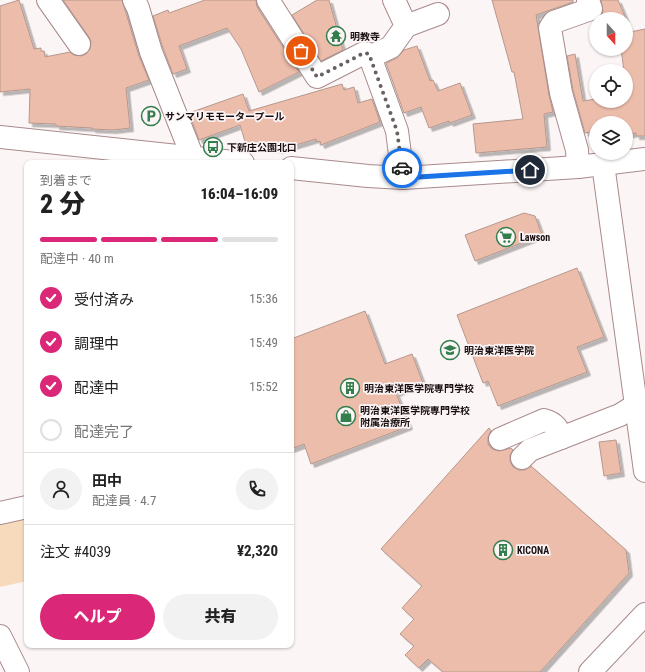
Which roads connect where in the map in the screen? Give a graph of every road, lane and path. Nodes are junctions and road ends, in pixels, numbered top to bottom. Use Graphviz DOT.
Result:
graph roads {
  1 [pos="48,0"];
  2 [pos="134,0"];
  3 [pos="268,0"];
  4 [pos="394,0"];
  5 [pos="588,0"];
  6 [pos="438,14"];
  7 [pos="406,26"];
  8 [pos="79,44"];
  9 [pos="370,57"];
  10 [pos="0,137"];
  11 [pos="94,155"];
  12 [pos="193,158"];
  13 [pos="645,159"];
  14 [pos="213,160"];
  15 [pos="603,164"];
  16 [pos="578,167"];
  17 [pos="294,168"];
  18 [pos="403,178"];
  19 [pos="636,405"];
  20 [pos="561,438"];
  21 [pos="500,439"];
  22 [pos="522,458"];
  23 [pos="645,471"];
  24 [pos="24,508"];
  25 [pos="0,513"];
  26 [pos="645,614"];
  27 [pos="0,636"];
  28 [pos="18,672"];
  29 [pos="590,672"];
  1 -- 8 [label="street"];
  2 -- 12 [label="street"];
  3 -- 9 [label="street"];
  4 -- 7 [label="street"];
  5 -- 16 [label="street"];
  6 -- 7 [label="street"];
  7 -- 9 [label="street"];
  9 -- 18 [label="street"];
  10 -- 11 [label="street"];
  11 -- 12 [label="street"];
  12 -- 14 [label="street"];
  13 -- 15 [label="street"];
  15 -- 16 [label="street"];
  15 -- 19 [label="street"];
  16 -- 18 [label="street"];
  17 -- 18 [label="street"];
  19 -- 20 [label="street"];
  19 -- 23 [label="street"];
  20 -- 21 [label="street"];
  20 -- 22 [label="street"];
  24 -- 25 [label="street"];
  26 -- 29 [label="street"];
  27 -- 28 [label="street"];
}
